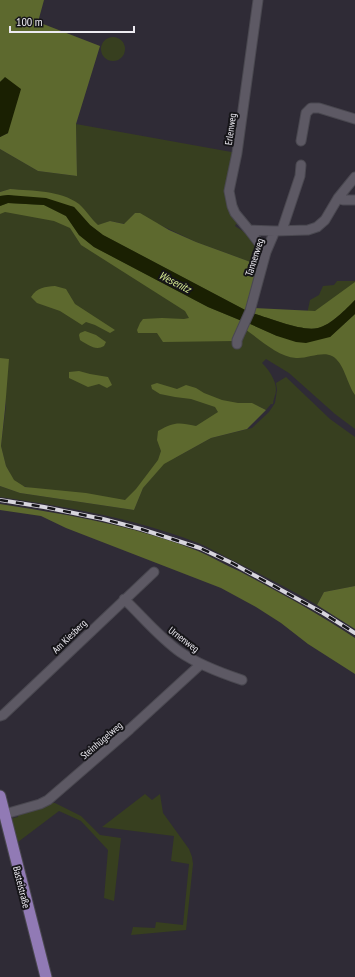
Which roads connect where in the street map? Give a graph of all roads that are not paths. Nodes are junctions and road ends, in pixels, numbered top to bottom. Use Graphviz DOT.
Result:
graph roads {
  1 [pos="258,0"];
  2 [pos="355,119"];
  3 [pos="301,141"];
  4 [pos="301,165"];
  5 [pos="355,177"];
  6 [pos="338,198"];
  7 [pos="355,200"];
  8 [pos="249,230"];
  9 [pos="278,230"];
  10 [pos="266,252"];
  11 [pos="237,344"];
  12 [pos="154,572"];
  13 [pos="124,598"];
  14 [pos="201,664"];
  15 [pos="242,680"];
  16 [pos="0,716"];
  17 [pos="0,796"];
  18 [pos="5,814"];
  19 [pos="46,977"];
  1 -- 8 [label="street, Erlenweg"];
  2 -- 3 [label="street"];
  4 -- 9 [label="street, Tannenweg"];
  5 -- 6 [label="street"];
  6 -- 7 [label="street"];
  6 -- 9 [label="street"];
  8 -- 9 [label="street"];
  8 -- 10 [label="street, Erlenweg"];
  9 -- 10 [label="street, Tannenweg"];
  10 -- 11 [label="street, Tannenweg"];
  12 -- 13 [label="street, Am Kiesberg"];
  13 -- 14 [label="street, Urnenweg"];
  13 -- 16 [label="street, Am Kiesberg"];
  14 -- 15 [label="street, Urnenweg"];
  14 -- 18 [label="street, Steinhügelweg"];
  17 -- 18 [label="main road, Basteistraße"];
  18 -- 19 [label="main road, Basteistraße"];
}
